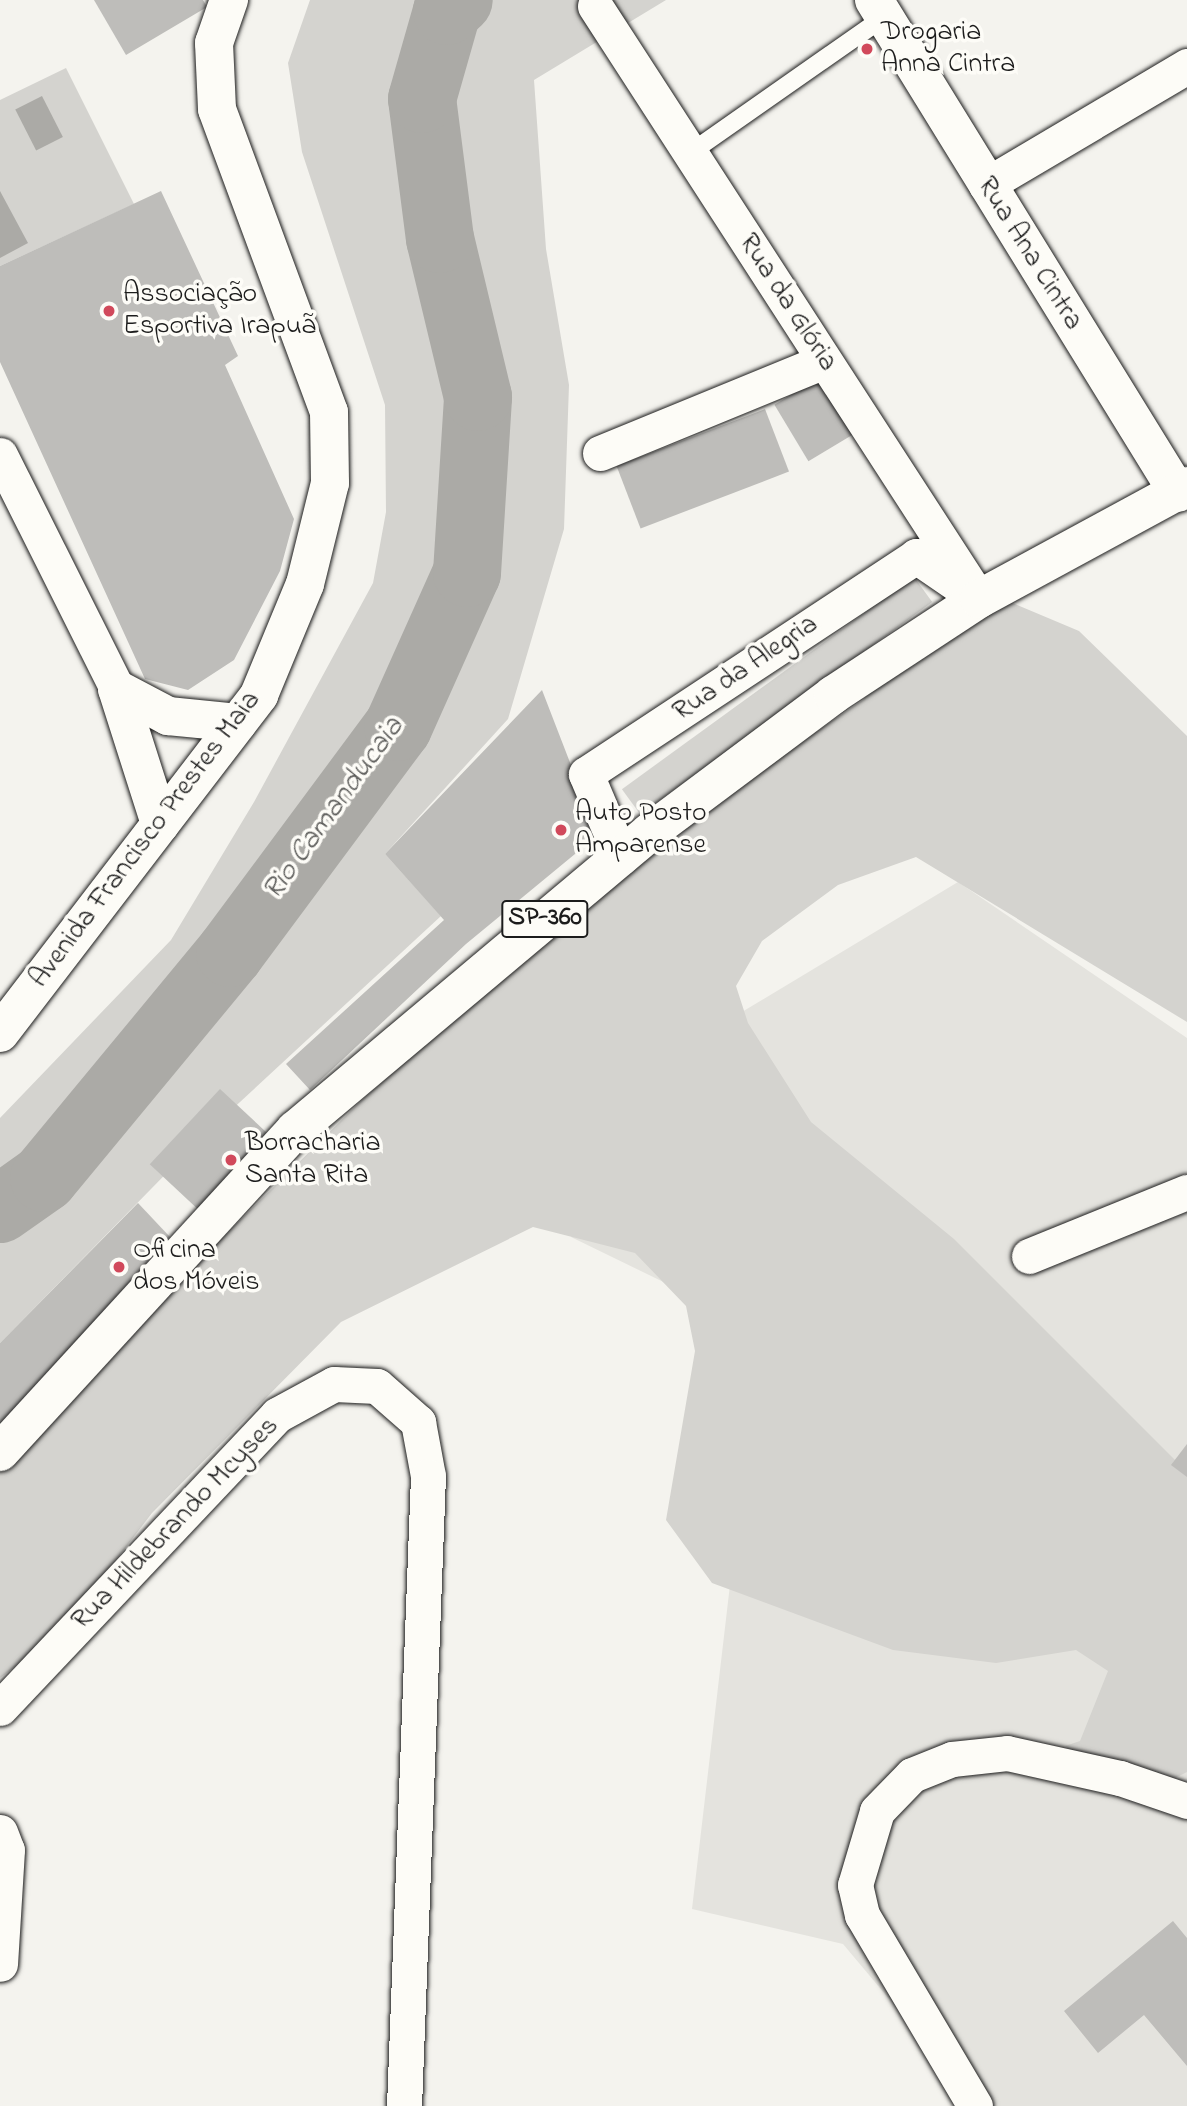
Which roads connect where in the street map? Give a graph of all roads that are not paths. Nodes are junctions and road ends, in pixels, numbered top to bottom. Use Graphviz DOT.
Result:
graph roads {
  1 [pos="229,0"];
  2 [pos="595,6"];
  3 [pos="879,9"];
  4 [pos="1187,66"];
  5 [pos="690,153"];
  6 [pos="986,185"];
  7 [pos="824,361"];
  8 [pos="600,453"];
  9 [pos="0,455"];
  10 [pos="1185,494"];
  11 [pos="979,599"];
  12 [pos="117,689"];
  13 [pos="238,723"];
  14 [pos="160,824"];
  15 [pos="621,857"];
  16 [pos="0,1033"];
  17 [pos="1187,1192"];
  18 [pos="1029,1256"];
  19 [pos="0,1452"];
  20 [pos="0,1708"];
  21 [pos="1187,1801"];
  22 [pos="0,1832"];
  23 [pos="0,1964"];
  24 [pos="404,2106"];
  25 [pos="975,2106"];
  1 -- 13 [label="street, Avenida Francisco Prestes Maia"];
  2 -- 5 [label="street, Rua da Glória"];
  3 -- 5 [label="lane"];
  3 -- 6 [label="street, Rua Ana Cintra"];
  4 -- 6 [label="street"];
  5 -- 7 [label="street, Rua da Glória"];
  6 -- 10 [label="street, Rua Ana Cintra"];
  7 -- 8 [label="street"];
  7 -- 11 [label="street, Rua da Glória"];
  9 -- 12 [label="street"];
  10 -- 11 [label="street, SP-360"];
  11 -- 15 [label="street, SP-360"];
  11 -- 15 [label="street, Rua da Alegria"];
  12 -- 13 [label="street"];
  12 -- 14 [label="street"];
  13 -- 14 [label="street, Avenida Francisco Prestes Maia"];
  14 -- 16 [label="street, Avenida Francisco Prestes Maia"];
  15 -- 19 [label="street, SP-360"];
  17 -- 18 [label="street"];
  20 -- 24 [label="street, Rua Hildebrando Mcyses"];
  21 -- 25 [label="street"];
  22 -- 23 [label="street"];
}
